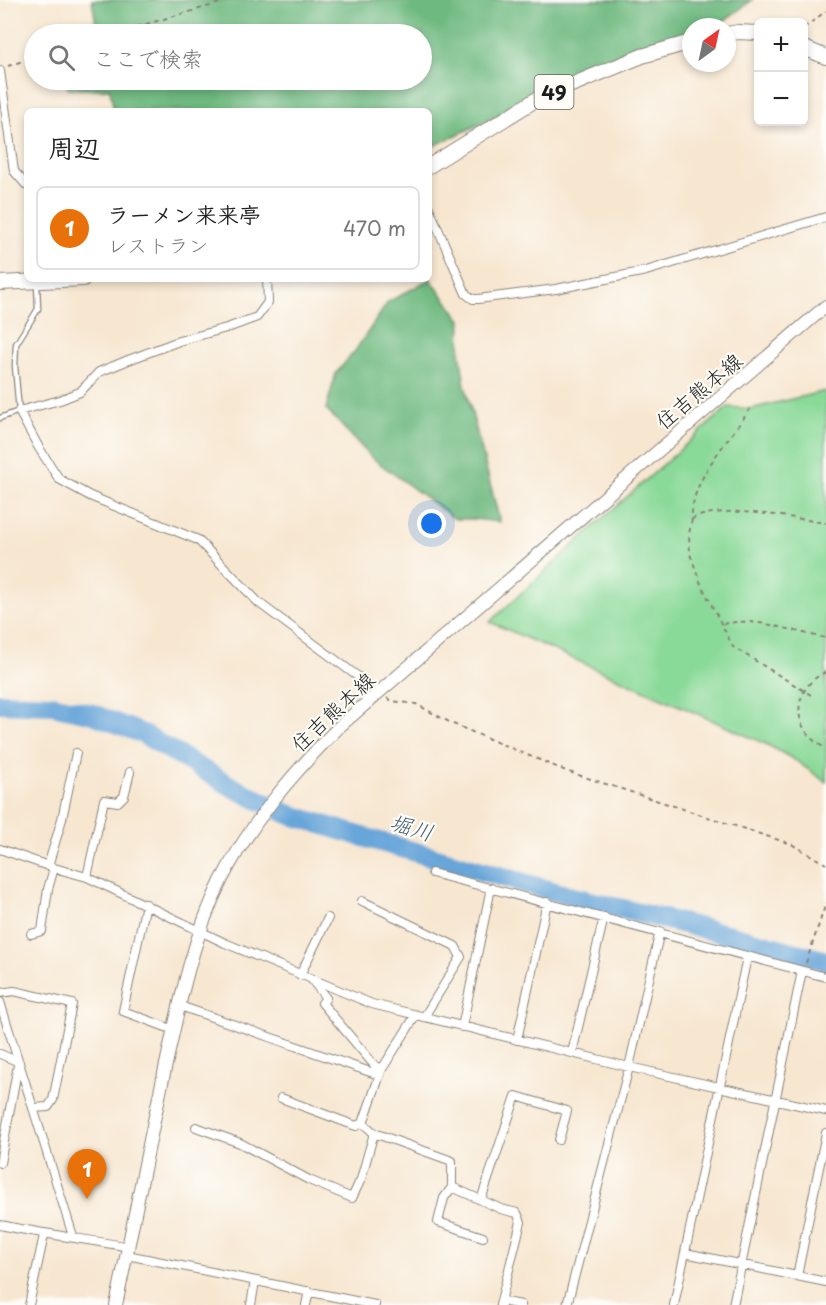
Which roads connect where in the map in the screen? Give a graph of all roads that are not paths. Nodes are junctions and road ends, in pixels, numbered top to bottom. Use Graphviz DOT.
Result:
graph roads {
  1 [pos="736,32"];
  2 [pos="754,33"];
  3 [pos="682,45"];
  4 [pos="808,50"];
  5 [pos="826,57"];
  6 [pos="0,70"];
  7 [pos="432,164"];
  8 [pos="24,183"];
  9 [pos="432,215"];
  10 [pos="826,217"];
  11 [pos="24,281"];
  12 [pos="36,282"];
  13 [pos="267,282"];
  14 [pos="0,283"];
  15 [pos="826,306"];
  16 [pos="19,411"];
  17 [pos="0,418"];
  18 [pos="380,693"];
  19 [pos="76,753"];
  20 [pos="130,772"];
  21 [pos="0,849"];
  22 [pos="51,867"];
  23 [pos="432,873"];
  24 [pos="87,877"];
  25 [pos="491,888"];
  26 [pos="362,901"];
  27 [pos="548,902"];
  28 [pos="146,904"];
  29 [pos="604,917"];
  30 [pos="328,918"];
  31 [pos="200,931"];
  32 [pos="660,932"];
  33 [pos="31,934"];
  34 [pos="747,957"];
  35 [pos="804,969"];
  36 [pos="300,975"];
  37 [pos="826,977"];
  38 [pos="312,980"];
  39 [pos="0,993"];
  40 [pos="0,1002"];
  41 [pos="180,1006"];
  42 [pos="420,1016"];
  43 [pos="462,1027"];
  44 [pos="174,1030"];
  45 [pos="517,1040"];
  46 [pos="572,1053"];
  47 [pos="0,1054"];
  48 [pos="19,1062"];
  49 [pos="629,1067"];
  50 [pos="380,1072"];
  51 [pos="719,1087"];
  52 [pos="312,1097"];
  53 [pos="281,1098"];
  54 [pos="776,1100"];
  55 [pos="308,1107"];
  56 [pos="33,1108"];
  57 [pos="826,1111"];
  58 [pos="363,1123"];
  59 [pos="196,1127"];
  60 [pos="374,1133"];
  61 [pos="826,1133"];
  62 [pos="559,1140"];
  63 [pos="0,1163"];
  64 [pos="452,1187"];
  65 [pos="482,1200"];
  66 [pos="0,1225"];
  67 [pos="44,1235"];
  68 [pos="73,1236"];
  69 [pos="483,1237"];
  70 [pos="128,1251"];
  71 [pos="685,1252"];
  72 [pos="741,1264"];
  73 [pos="797,1276"];
  74 [pos="255,1281"];
  75 [pos="826,1282"];
  76 [pos="309,1291"];
  77 [pos="500,1303"];
  78 [pos="29,1305"];
  79 [pos="116,1305"];
  80 [pos="251,1305"];
  81 [pos="306,1305"];
  82 [pos="375,1305"];
  83 [pos="521,1305"];
  84 [pos="567,1305"];
  85 [pos="674,1305"];
  86 [pos="733,1305"];
  1 -- 2 [label="main road"];
  3 -- 7 [label="main road, 49"];
  4 -- 5 [label="main road"];
  6 -- 8 [label="street"];
  9 -- 10 [label="street"];
  11 -- 14 [label="main road"];
  12 -- 16 [label="lane"];
  13 -- 16 [label="street"];
  15 -- 18 [label="main road, 住吉熊本線"];
  16 -- 17 [label="lane"];
  16 -- 18 [label="street"];
  18 -- 31 [label="main road, 住吉熊本線"];
  19 -- 22 [label="street"];
  20 -- 24 [label="street"];
  21 -- 22 [label="street"];
  22 -- 24 [label="street"];
  22 -- 33 [label="street"];
  23 -- 25 [label="street"];
  24 -- 28 [label="street"];
  25 -- 27 [label="street"];
  25 -- 43 [label="street"];
  26 -- 42 [label="street"];
  27 -- 29 [label="street"];
  27 -- 45 [label="street"];
  28 -- 31 [label="street"];
  28 -- 44 [label="street"];
  29 -- 32 [label="street"];
  29 -- 46 [label="street"];
  30 -- 36 [label="street"];
  31 -- 36 [label="street"];
  31 -- 41 [label="main road, 住吉熊本線"];
  32 -- 34 [label="street"];
  32 -- 49 [label="street"];
  34 -- 35 [label="street"];
  34 -- 51 [label="street"];
  35 -- 37 [label="street"];
  35 -- 54 [label="street"];
  36 -- 38 [label="street"];
  38 -- 42 [label="street"];
  38 -- 50 [label="street"];
  39 -- 56 [label="street"];
  40 -- 48 [label="street"];
  41 -- 44 [label="main road, 住吉熊本線"];
  41 -- 50 [label="street"];
  42 -- 43 [label="street"];
  42 -- 50 [label="street"];
  43 -- 45 [label="street"];
  44 -- 70 [label="main road, 住吉熊本線"];
  45 -- 46 [label="street"];
  46 -- 49 [label="street"];
  47 -- 48 [label="street"];
  48 -- 56 [label="street"];
  48 -- 63 [label="street"];
  49 -- 51 [label="street"];
  49 -- 84 [label="street"];
  50 -- 58 [label="street"];
  51 -- 54 [label="street"];
  51 -- 71 [label="street"];
  52 -- 55 [label="street"];
  53 -- 55 [label="street"];
  54 -- 57 [label="street"];
  54 -- 72 [label="street"];
  55 -- 58 [label="street"];
  56 -- 68 [label="street"];
  58 -- 60 [label="street"];
  59 -- 60 [label="street"];
  60 -- 64 [label="street"];
  61 -- 73 [label="street"];
  62 -- 65 [label="street"];
  64 -- 65 [label="street"];
  64 -- 69 [label="street"];
  65 -- 77 [label="street"];
  66 -- 67 [label="street"];
  67 -- 68 [label="street"];
  67 -- 78 [label="street"];
  68 -- 70 [label="street"];
  70 -- 74 [label="street"];
  70 -- 79 [label="main road, 住吉熊本線"];
  71 -- 72 [label="street"];
  71 -- 85 [label="street"];
  72 -- 73 [label="street"];
  72 -- 86 [label="street"];
  73 -- 75 [label="street"];
  74 -- 76 [label="street"];
  74 -- 80 [label="street"];
  76 -- 81 [label="street"];
  76 -- 82 [label="street"];
  77 -- 83 [label="street"];
}
